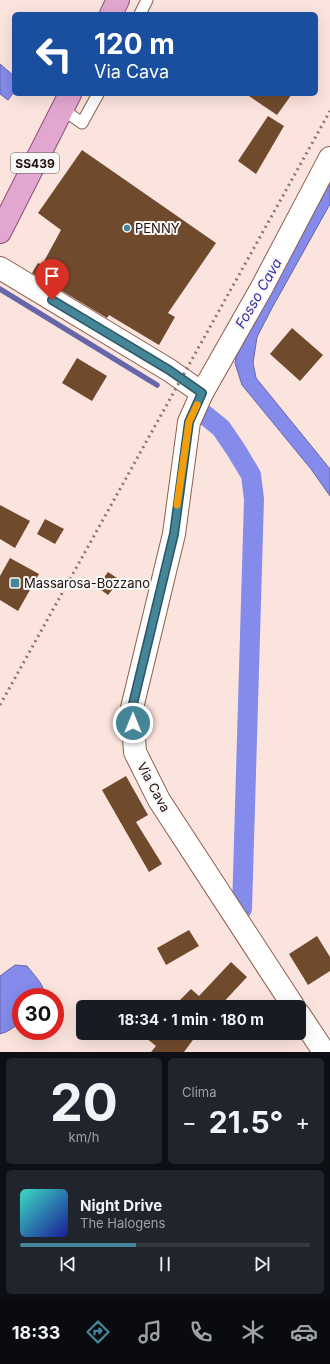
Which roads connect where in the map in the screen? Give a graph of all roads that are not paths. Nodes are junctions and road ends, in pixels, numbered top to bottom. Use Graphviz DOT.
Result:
graph roads {
  1 [pos="118,0"];
  2 [pos="147,0"];
  3 [pos="112,12"];
  4 [pos="141,12"];
  5 [pos="97,96"];
  6 [pos="66,102"];
  7 [pos="330,158"];
  8 [pos="0,232"];
  9 [pos="0,268"];
  10 [pos="202,393"];
  11 [pos="289,1000"];
  12 [pos="306,1025"];
  13 [pos="324,1052"];
  1 -- 3 [label="main road"];
  2 -- 4 [label="lane"];
  5 -- 6 [label="lane"];
  6 -- 8 [label="main road, SS439"];
  7 -- 10 [label="street, Via Cava"];
  9 -- 10 [label="street"];
  10 -- 11 [label="street, Via Cava"];
  12 -- 13 [label="street"];
}
